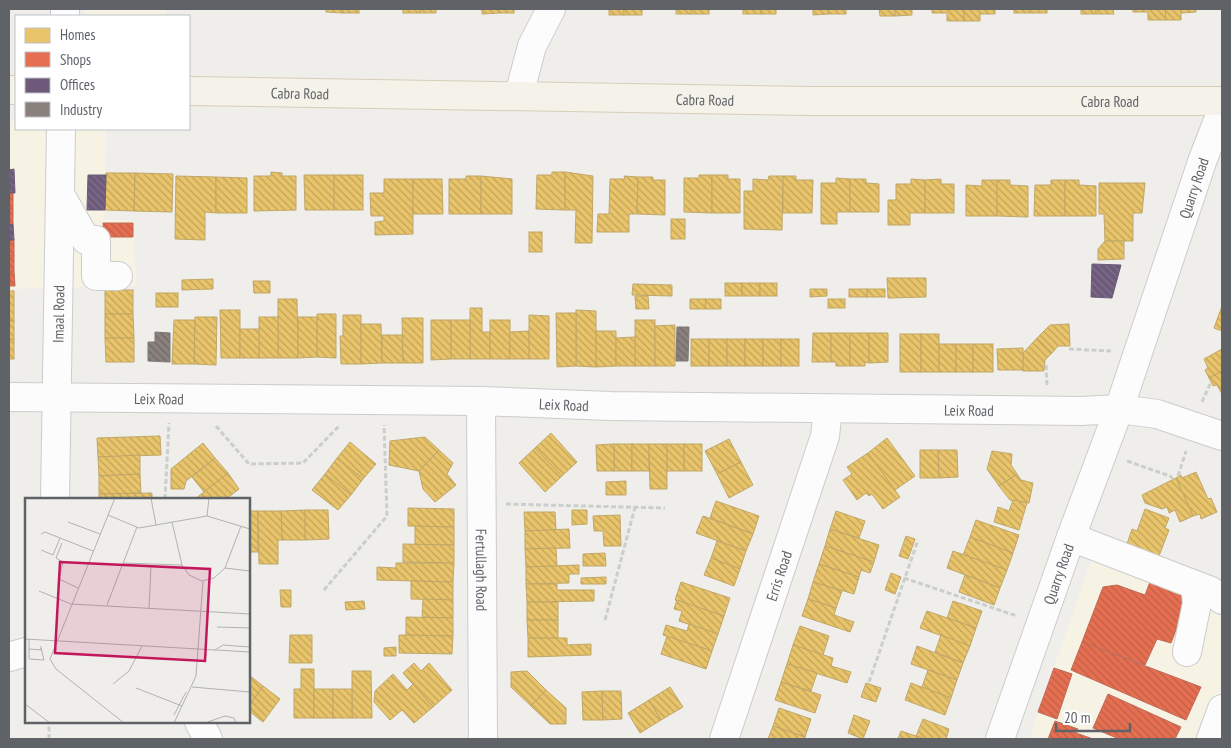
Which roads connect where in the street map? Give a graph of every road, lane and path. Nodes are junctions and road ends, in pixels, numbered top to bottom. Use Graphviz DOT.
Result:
graph roads {
  1 [pos="551,9"];
  2 [pos="190,91"];
  3 [pos="519,95"];
  4 [pos="1222,101"];
  5 [pos="1222,110"];
  6 [pos="61,130"];
  7 [pos="60,194"];
  8 [pos="118,276"];
  9 [pos="1069,349"];
  10 [pos="1136,359"];
  11 [pos="9,397"];
  12 [pos="57,398"];
  13 [pos="170,398"];
  14 [pos="383,400"];
  15 [pos="481,400"];
  16 [pos="828,409"];
  17 [pos="1119,409"];
  18 [pos="210,419"];
  19 [pos="341,424"];
  20 [pos="1222,436"];
  21 [pos="1103,453"];
  22 [pos="1173,478"];
  23 [pos="55,498"];
  24 [pos="165,498"];
  25 [pos="482,504"];
  26 [pos="635,507"];
  27 [pos="665,508"];
  28 [pos="1071,537"];
  29 [pos="918,540"];
  30 [pos="904,578"];
  31 [pos="1195,585"];
  32 [pos="324,590"];
  33 [pos="1222,600"];
  34 [pos="606,620"];
  35 [pos="1041,624"];
  36 [pos="25,652"];
  37 [pos="1187,652"];
  38 [pos="9,657"];
  39 [pos="869,682"];
  40 [pos="1222,709"];
  41 [pos="50,723"];
  42 [pos="200,723"];
  43 [pos="49,739"];
  44 [pos="208,739"];
  45 [pos="483,739"];
  46 [pos="724,739"];
  47 [pos="1000,739"];
  48 [pos="1211,739"];
  1 -- 3 [label="street"];
  2 -- 3 [label="main road, Cabra Road"];
  3 -- 4 [label="main road, Cabra Road"];
  5 -- 10 [label="street, Quarry Road"];
  6 -- 7 [label="street, Imaal Road"];
  7 -- 8 [label="street"];
  7 -- 12 [label="street, Imaal Road"];
  9 -- 10 [label="path"];
  10 -- 17 [label="street, Quarry Road"];
  11 -- 12 [label="street, Leix Road"];
  12 -- 13 [label="street, Leix Road"];
  12 -- 23 [label="street, Imaal Road"];
  13 -- 14 [label="street, Leix Road"];
  13 -- 24 [label="path"];
  14 -- 15 [label="street, Leix Road"];
  14 -- 32 [label="path"];
  15 -- 16 [label="street, Leix Road"];
  15 -- 25 [label="street, Fertullagh Road"];
  16 -- 17 [label="street, Leix Road"];
  16 -- 46 [label="street, Erris Road"];
  17 -- 20 [label="street"];
  17 -- 21 [label="street, Quarry Road"];
  18 -- 19 [label="path"];
  21 -- 22 [label="path"];
  21 -- 28 [label="street, Quarry Road"];
  25 -- 26 [label="path"];
  25 -- 45 [label="street, Fertullagh Road"];
  26 -- 27 [label="path"];
  26 -- 34 [label="path"];
  28 -- 31 [label="street"];
  28 -- 35 [label="street, Quarry Road"];
  29 -- 30 [label="path"];
  30 -- 35 [label="path"];
  30 -- 39 [label="path"];
  31 -- 33 [label="street"];
  31 -- 37 [label="street"];
  35 -- 47 [label="street, Quarry Road"];
  36 -- 38 [label="street"];
  40 -- 48 [label="street"];
  41 -- 43 [label="path"];
  42 -- 44 [label="street"];
}
